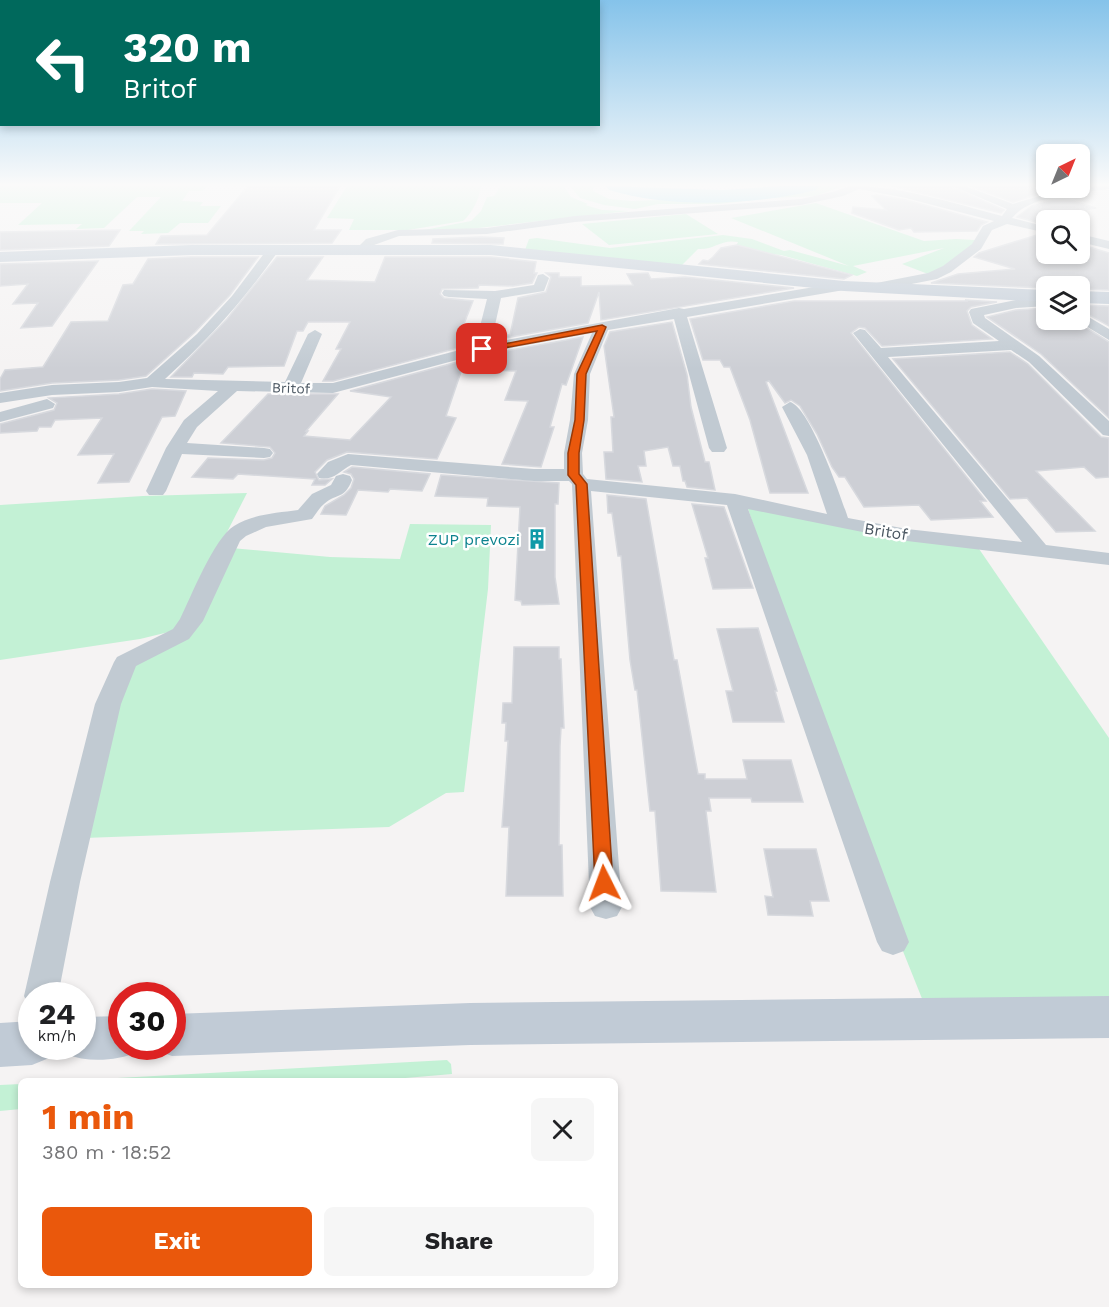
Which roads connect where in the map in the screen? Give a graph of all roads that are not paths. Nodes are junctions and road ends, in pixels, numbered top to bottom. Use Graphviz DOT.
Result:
graph roads {
  1 [pos="365,247"];
  2 [pos="976,247"];
  3 [pos="273,250"];
  4 [pos="361,250"];
  5 [pos="0,257"];
  6 [pos="543,278"];
  7 [pos="844,286"];
  8 [pos="871,288"];
  9 [pos="449,293"];
  10 [pos="495,295"];
  11 [pos="1036,296"];
  12 [pos="1090,297"];
  13 [pos="1109,298"];
  14 [pos="1036,303"];
  15 [pos="680,312"];
  16 [pos="1090,323"];
  17 [pos="602,327"];
  18 [pos="860,333"];
  19 [pos="315,334"];
  20 [pos="1109,336"];
  21 [pos="1016,345"];
  22 [pos="482,349"];
  23 [pos="877,353"];
  24 [pos="152,382"];
  25 [pos="119,387"];
  26 [pos="233,387"];
  27 [pos="290,388"];
  28 [pos="0,398"];
  29 [pos="790,407"];
  30 [pos="0,417"];
  31 [pos="1109,430"];
  32 [pos="175,448"];
  33 [pos="718,448"];
  34 [pos="264,453"];
  35 [pos="577,479"];
  36 [pos="156,491"];
  37 [pos="735,501"];
  38 [pos="840,523"];
  39 [pos="1040,551"];
  40 [pos="1109,559"];
  41 [pos="606,907"];
  42 [pos="893,942"];
  43 [pos="44,982"];
  44 [pos="1109,1017"];
  45 [pos="186,1034"];
  46 [pos="18,1044"];
  47 [pos="0,1045"];
  1 -- 4 [label="street"];
  2 -- 8 [label="street"];
  3 -- 4 [label="street, Britof"];
  3 -- 5 [label="street, Britof"];
  3 -- 24 [label="street"];
  4 -- 7 [label="street, Britof"];
  6 -- 10 [label="street"];
  7 -- 8 [label="street, Britof"];
  7 -- 15 [label="street, Britof"];
  8 -- 11 [label="street, Britof"];
  9 -- 10 [label="street"];
  10 -- 22 [label="street"];
  12 -- 13 [label="street"];
  14 -- 21 [label="street"];
  15 -- 17 [label="street, Britof"];
  15 -- 33 [label="street"];
  16 -- 20 [label="street"];
  17 -- 22 [label="street, Britof"];
  17 -- 35 [label="street"];
  18 -- 23 [label="street"];
  19 -- 27 [label="street"];
  21 -- 23 [label="street"];
  21 -- 31 [label="street"];
  22 -- 27 [label="street, Britof"];
  23 -- 39 [label="street"];
  24 -- 25 [label="street, Britof"];
  24 -- 26 [label="street, Britof"];
  25 -- 28 [label="street"];
  25 -- 30 [label="street"];
  26 -- 27 [label="street, Britof"];
  26 -- 32 [label="street"];
  29 -- 38 [label="street"];
  32 -- 34 [label="street"];
  32 -- 36 [label="street"];
  35 -- 37 [label="street, Britof"];
  35 -- 41 [label="street"];
  35 -- 43 [label="street, Britof"];
  37 -- 38 [label="street, Britof"];
  37 -- 42 [label="street"];
  38 -- 39 [label="street, Britof"];
  39 -- 40 [label="street, Britof"];
  44 -- 45 [label="street"];
  46 -- 47 [label="street"];
}
